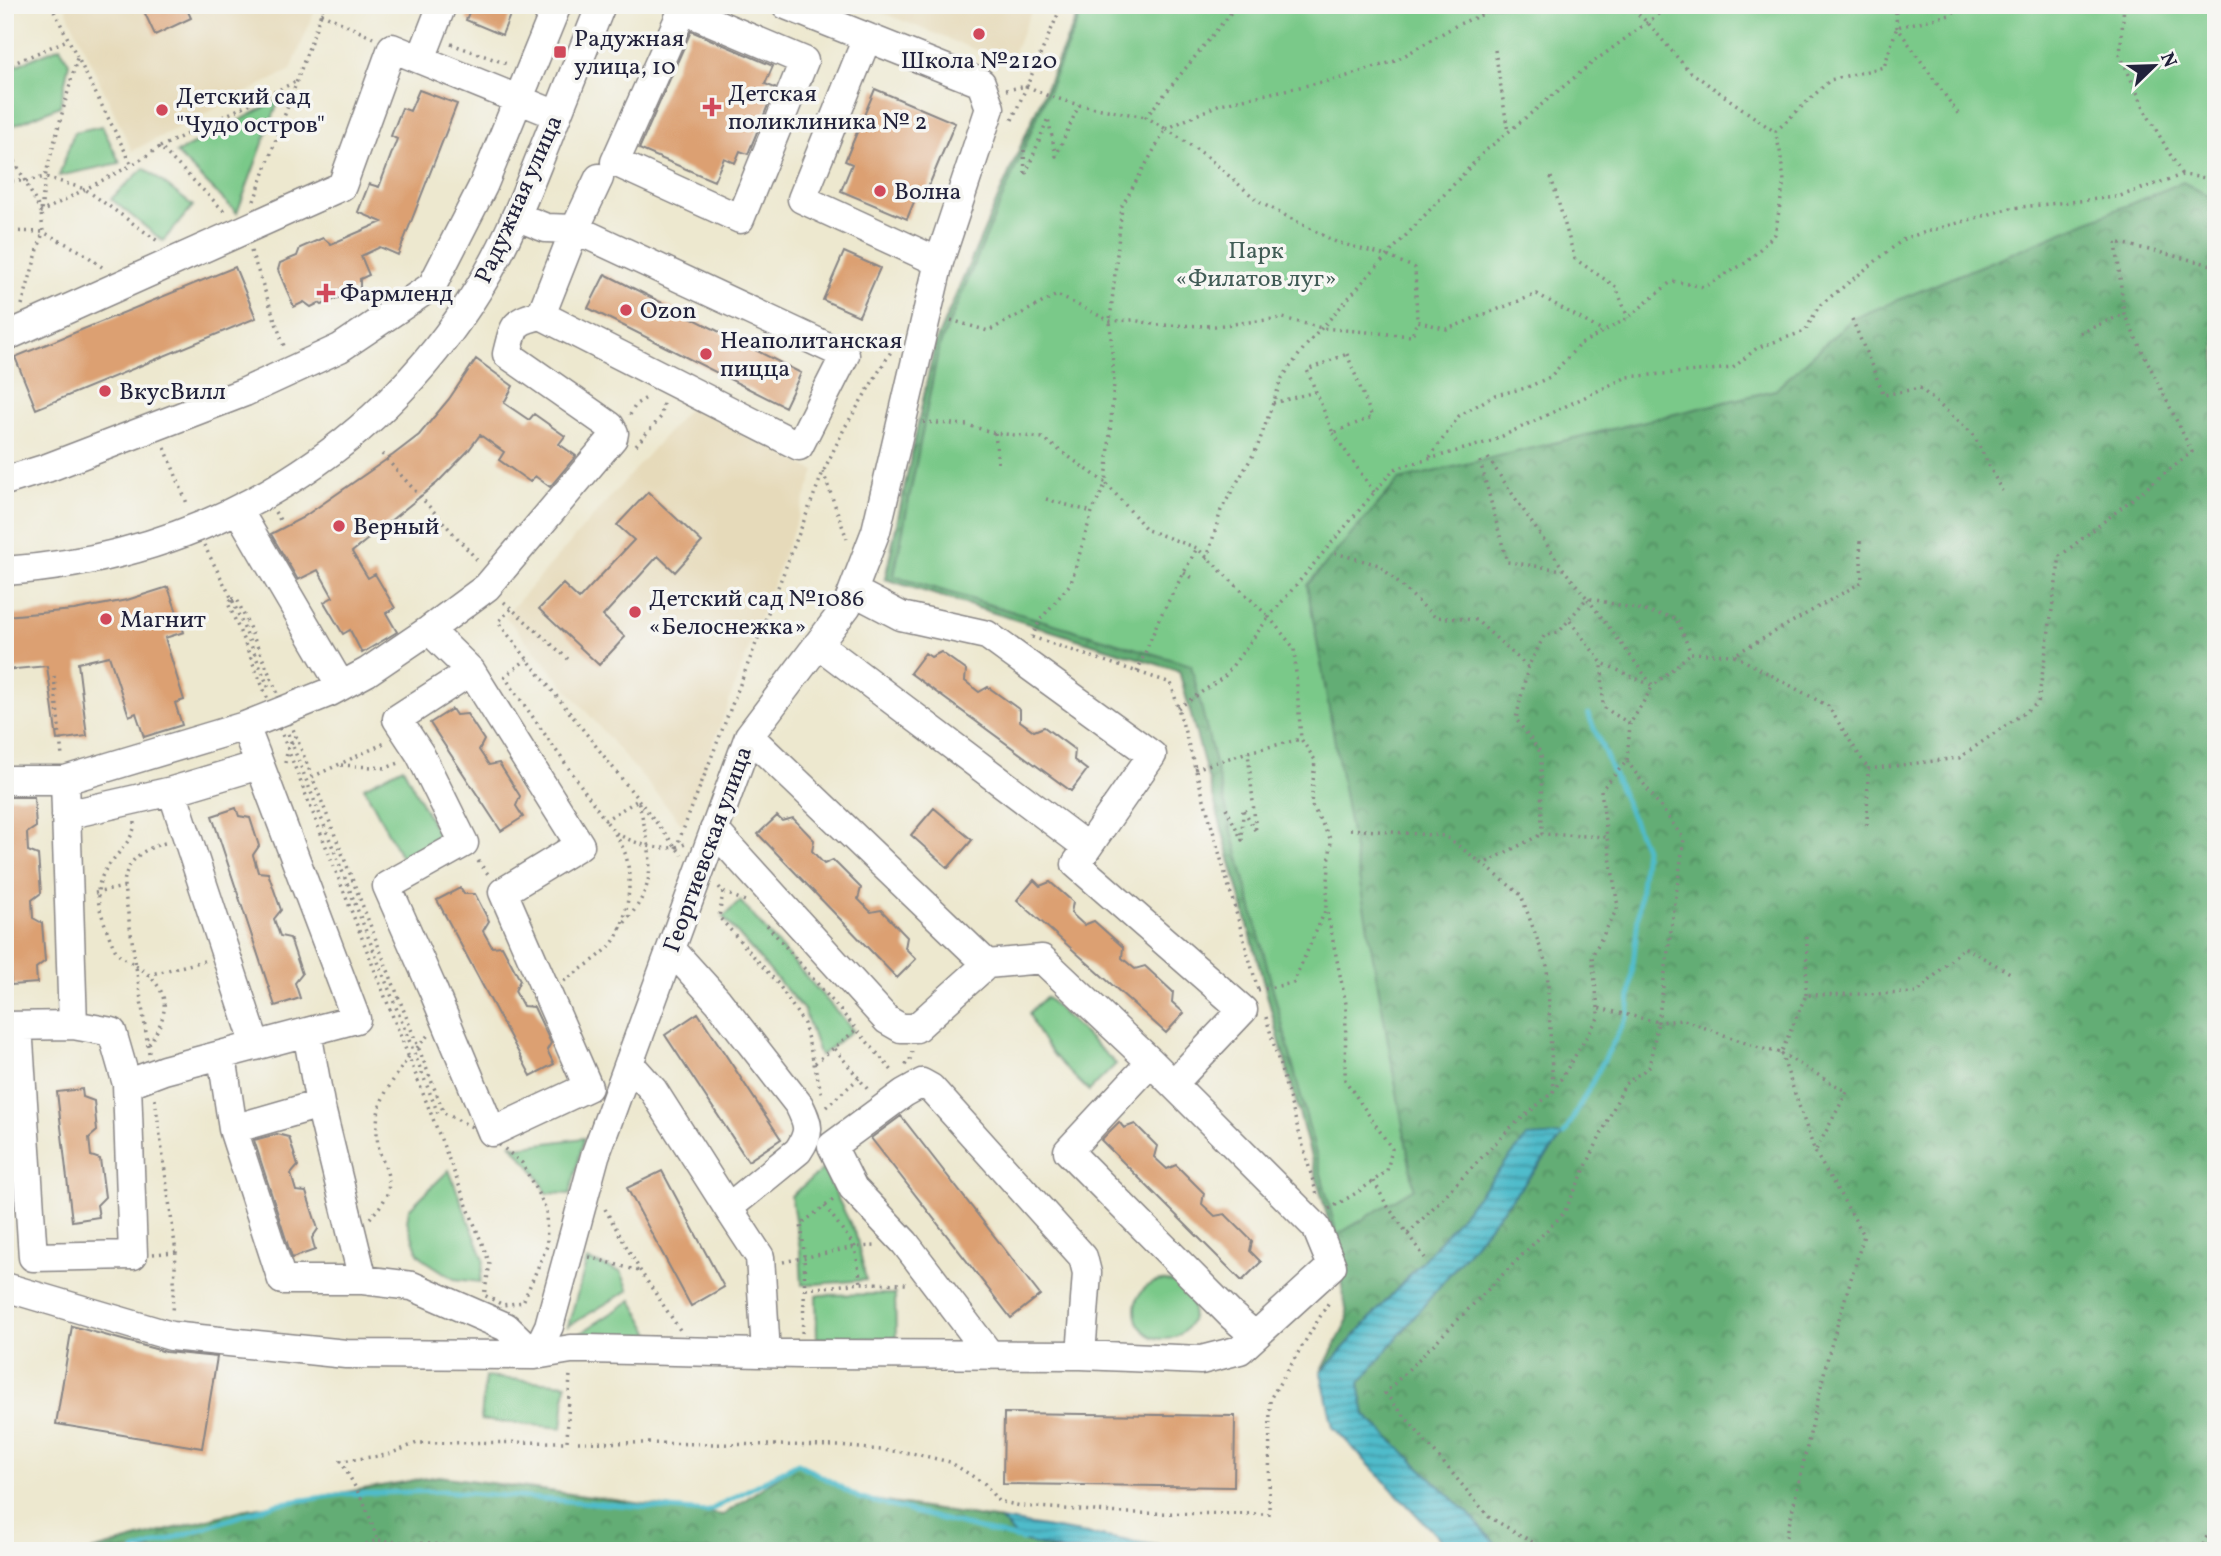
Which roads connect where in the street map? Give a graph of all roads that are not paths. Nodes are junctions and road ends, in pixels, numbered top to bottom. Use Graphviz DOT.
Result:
graph roads {
  1 [pos="442,5"];
  2 [pos="557,5"];
  3 [pos="601,5"];
  4 [pos="786,5"];
  5 [pos="684,8"];
  6 [pos="867,38"];
  7 [pos="425,48"];
  8 [pos="510,95"];
  9 [pos="557,115"];
  10 [pos="599,178"];
  11 [pos="516,216"];
  12 [pos="575,229"];
  13 [pos="939,262"];
  14 [pos="541,315"];
  15 [pos="9,335"];
  16 [pos="5,481"];
  17 [pos="238,510"];
  18 [pos="5,571"];
  19 [pos="856,582"];
  20 [pos="429,630"];
  21 [pos="818,644"];
  22 [pos="486,680"];
  23 [pos="341,686"];
  24 [pos="245,726"];
  25 [pos="749,736"];
  26 [pos="259,765"];
  27 [pos="5,780"];
  28 [pos="65,780"];
  29 [pos="172,791"];
  30 [pos="66,816"];
  31 [pos="715,830"];
  32 [pos="1087,847"];
  33 [pos="671,950"];
  34 [pos="988,964"];
  35 [pos="12,1026"];
  36 [pos="73,1026"];
  37 [pos="307,1032"];
  38 [pos="256,1046"];
  39 [pos="222,1056"];
  40 [pos="1151,1062"];
  41 [pos="629,1063"];
  42 [pos="127,1084"];
  43 [pos="1173,1084"];
  44 [pos="320,1104"];
  45 [pos="233,1129"];
  46 [pos="728,1209"];
  47 [pos="363,1280"];
  48 [pos="5,1287"];
  49 [pos="1254,1335"];
  50 [pos="766,1353"];
  51 [pos="535,1355"];
  52 [pos="990,1355"];
  53 [pos="1081,1355"];
  1 -- 7 [label="street"];
  2 -- 8 [label="street"];
  3 -- 9 [label="street, Радужная улица"];
  4 -- 6 [label="street"];
  5 -- 5 [label="street"];
  6 -- 13 [label="street, Георгиевская улица"];
  6 -- 13 [label="street"];
  7 -- 8 [label="street"];
  7 -- 15 [label="street"];
  8 -- 9 [label="street"];
  8 -- 16 [label="street"];
  9 -- 11 [label="street, Радужная улица"];
  10 -- 12 [label="street"];
  11 -- 12 [label="street"];
  11 -- 17 [label="street, Радужная улица"];
  12 -- 14 [label="street"];
  12 -- 14 [label="street"];
  13 -- 19 [label="street, Георгиевская улица"];
  14 -- 20 [label="street"];
  17 -- 18 [label="street, Радужная улица"];
  17 -- 23 [label="street"];
  19 -- 21 [label="street, Георгиевская улица"];
  19 -- 32 [label="street"];
  20 -- 22 [label="street"];
  20 -- 23 [label="street"];
  21 -- 25 [label="street, Георгиевская улица"];
  21 -- 32 [label="street"];
  22 -- 22 [label="street"];
  23 -- 24 [label="street"];
  24 -- 26 [label="street"];
  24 -- 28 [label="street"];
  25 -- 31 [label="street, Георгиевская улица"];
  25 -- 34 [label="street"];
  26 -- 29 [label="street"];
  26 -- 37 [label="street"];
  27 -- 28 [label="street"];
  28 -- 30 [label="street"];
  29 -- 30 [label="street"];
  29 -- 38 [label="street"];
  30 -- 36 [label="street"];
  31 -- 33 [label="street, Георгиевская улица"];
  31 -- 34 [label="street"];
  32 -- 43 [label="street"];
  33 -- 41 [label="street, Георгиевская улица"];
  33 -- 46 [label="street"];
  34 -- 40 [label="street"];
  35 -- 36 [label="street"];
  35 -- 42 [label="street"];
  36 -- 42 [label="street"];
  37 -- 38 [label="street"];
  37 -- 44 [label="street"];
  38 -- 39 [label="street"];
  39 -- 42 [label="street"];
  39 -- 45 [label="street"];
  40 -- 43 [label="street"];
  40 -- 49 [label="street"];
  41 -- 46 [label="street"];
  41 -- 51 [label="street, Георгиевская улица"];
  43 -- 49 [label="street"];
  44 -- 45 [label="street"];
  44 -- 47 [label="street"];
  45 -- 47 [label="street"];
  46 -- 50 [label="street"];
  47 -- 51 [label="street"];
  48 -- 51 [label="street"];
  49 -- 53 [label="street"];
  50 -- 51 [label="street"];
  50 -- 52 [label="street"];
  52 -- 53 [label="street"];
  52 -- 53 [label="street"];
}
